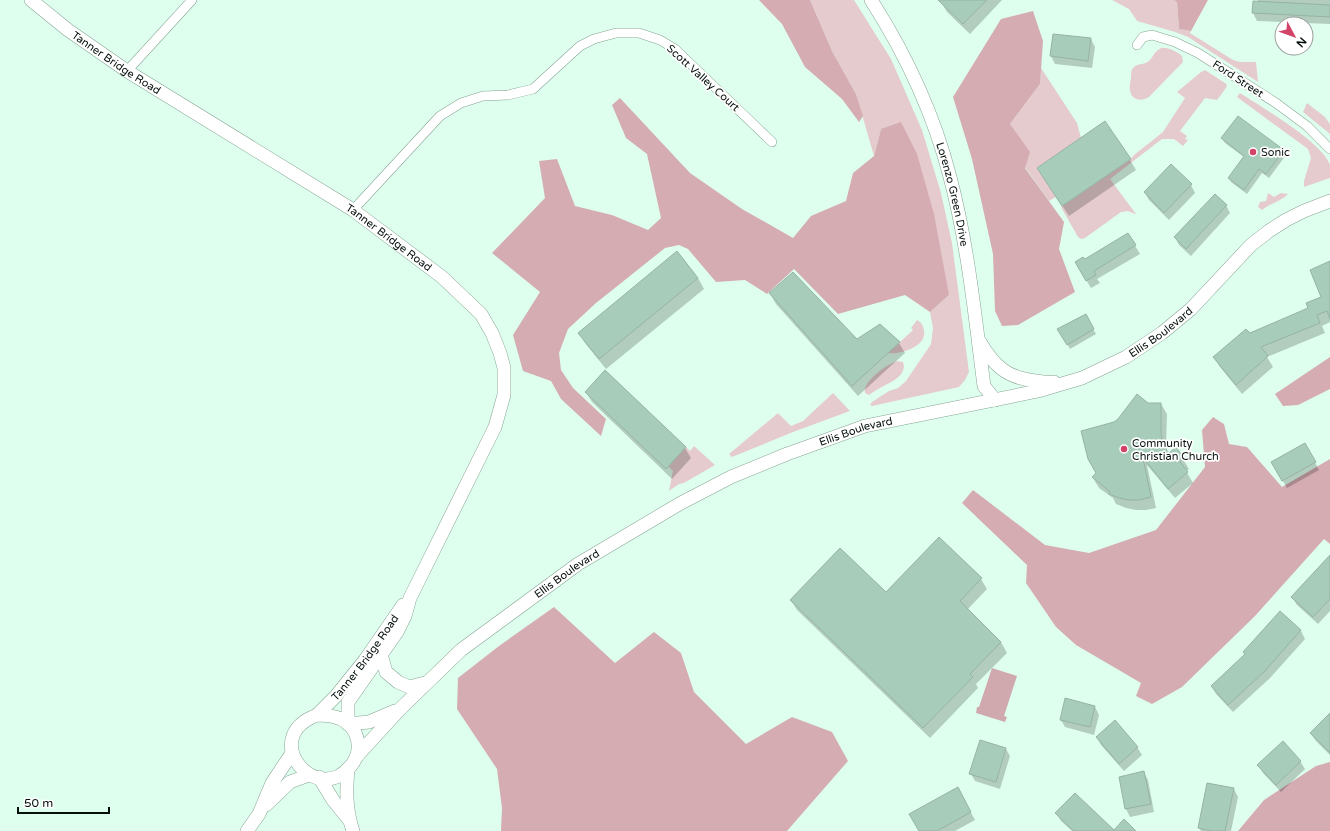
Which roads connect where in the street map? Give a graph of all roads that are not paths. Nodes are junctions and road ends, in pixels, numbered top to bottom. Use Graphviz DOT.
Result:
graph roads {
  1 [pos="31,0"];
  2 [pos="192,0"];
  3 [pos="870,0"];
  4 [pos="1137,45"];
  5 [pos="127,70"];
  6 [pos="772,142"];
  7 [pos="1330,149"];
  8 [pos="1330,201"];
  9 [pos="353,210"];
  10 [pos="976,325"];
  11 [pos="1082,378"];
  12 [pos="995,400"];
  13 [pos="410,598"];
  14 [pos="381,654"];
  15 [pos="425,683"];
  16 [pos="399,710"];
  17 [pos="317,715"];
  18 [pos="348,724"];
  19 [pos="292,753"];
  20 [pos="357,756"];
  21 [pos="348,769"];
  22 [pos="314,776"];
  23 [pos="259,814"];
  24 [pos="352,827"];
  25 [pos="247,831"];
  1 -- 5 [label="main road, Tanner Bridge Road"];
  2 -- 5 [label="street"];
  3 -- 10 [label="main road, Lorenzo Green Drive"];
  4 -- 7 [label="street, Ford Street"];
  5 -- 9 [label="main road, Tanner Bridge Road"];
  6 -- 9 [label="street, Scott Valley Court"];
  8 -- 11 [label="main road, Ellis Boulevard"];
  9 -- 13 [label="main road, Tanner Bridge Road"];
  10 -- 11 [label="main road"];
  10 -- 12 [label="main road, Lorenzo Green Drive"];
  11 -- 12 [label="main road, Ellis Boulevard"];
  12 -- 15 [label="main road, Ellis Boulevard"];
  13 -- 14 [label="main road, Tanner Bridge Road"];
  13 -- 17 [label="main road, Tanner Bridge Road"];
  14 -- 15 [label="main road"];
  14 -- 18 [label="main road, Tanner Bridge Road"];
  15 -- 16 [label="main road, Ellis Boulevard"];
  16 -- 18 [label="main road, Ellis Boulevard"];
  16 -- 20 [label="main road, Ellis Boulevard"];
  17 -- 18 [label="main road"];
  17 -- 19 [label="main road"];
  18 -- 20 [label="main road"];
  19 -- 22 [label="main road"];
  19 -- 23 [label="main road"];
  20 -- 21 [label="main road"];
  21 -- 22 [label="main road"];
  21 -- 24 [label="main road"];
  22 -- 23 [label="main road"];
  22 -- 24 [label="main road"];
  23 -- 25 [label="main road"];
}
